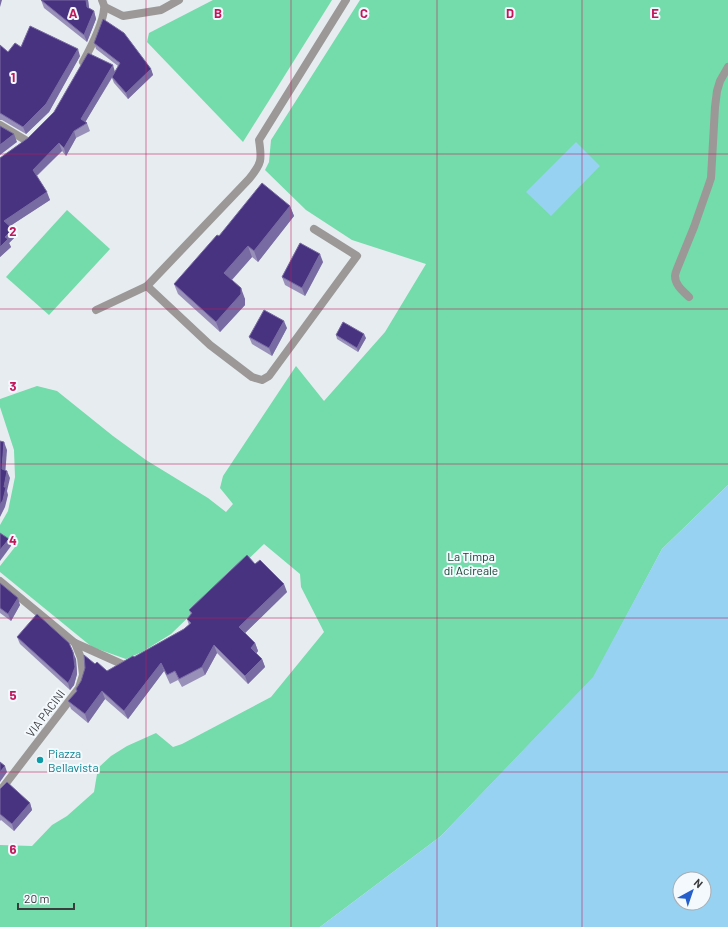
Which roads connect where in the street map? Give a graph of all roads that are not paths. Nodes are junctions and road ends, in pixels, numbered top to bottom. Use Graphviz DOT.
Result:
graph roads {
  1 [pos="179,0"];
  2 [pos="346,0"];
  3 [pos="104,4"];
  4 [pos="728,67"];
  5 [pos="78,71"];
  6 [pos="0,125"];
  7 [pos="27,141"];
  8 [pos="314,229"];
  9 [pos="147,286"];
  10 [pos="689,297"];
  11 [pos="96,310"];
  12 [pos="0,581"];
  13 [pos="75,643"];
  14 [pos="138,658"];
  15 [pos="0,791"];
  1 -- 3 [label="street"];
  2 -- 9 [label="street"];
  3 -- 5 [label="street"];
  4 -- 10 [label="street"];
  6 -- 7 [label="street"];
  8 -- 9 [label="street"];
  9 -- 11 [label="street"];
  12 -- 13 [label="street"];
  13 -- 14 [label="street"];
  13 -- 15 [label="street, VIA PACINI"];
}
